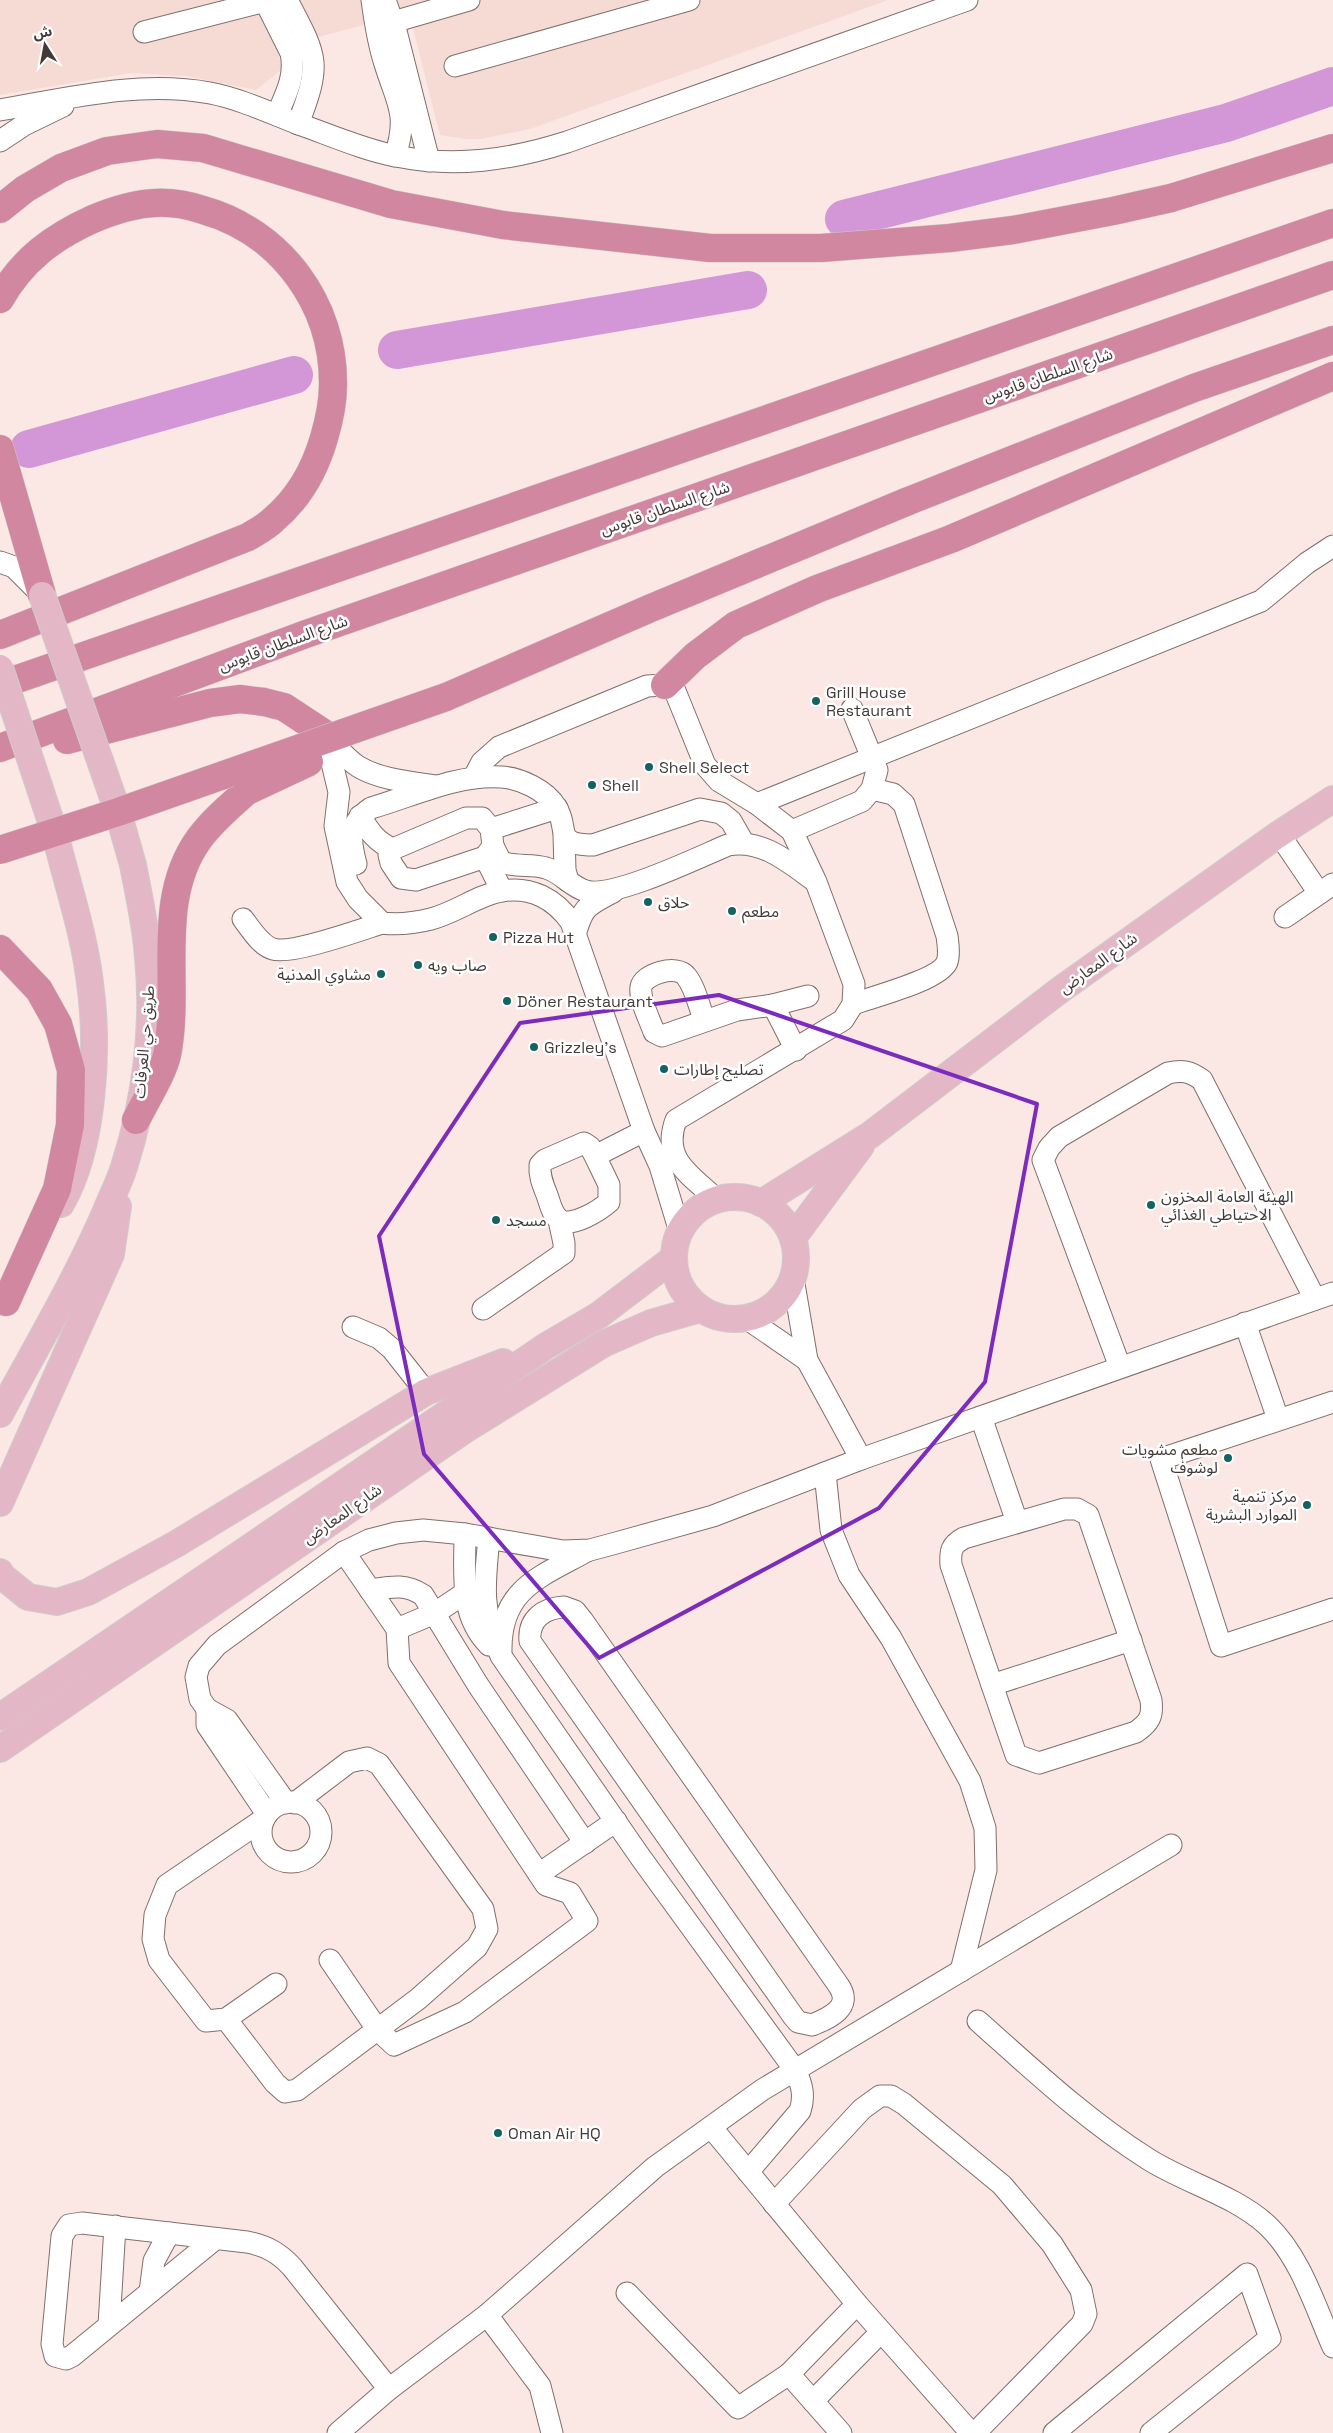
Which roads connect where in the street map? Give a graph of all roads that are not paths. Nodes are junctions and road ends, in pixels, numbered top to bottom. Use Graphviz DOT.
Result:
graph roads {
  1 [pos="267,0"];
  2 [pos="288,0"];
  3 [pos="372,0"];
  4 [pos="384,0"];
  5 [pos="469,0"];
  6 [pos="689,0"];
  7 [pos="967,0"];
  8 [pos="931,6"];
  9 [pos="634,8"];
  10 [pos="393,22"];
  11 [pos="144,32"];
  12 [pos="455,66"];
  13 [pos="88,94"];
  14 [pos="406,97"];
  15 [pos="0,110"];
  16 [pos="277,115"];
  17 [pos="298,124"];
  18 [pos="0,140"];
  19 [pos="1333,148"];
  20 [pos="395,156"];
  21 [pos="429,161"];
  22 [pos="0,209"];
  23 [pos="1333,223"];
  24 [pos="1333,275"];
  25 [pos="0,299"];
  26 [pos="1333,340"];
  27 [pos="1333,376"];
  28 [pos="0,450"];
  29 [pos="1333,546"];
  30 [pos="0,562"];
  31 [pos="42,595"];
  32 [pos="0,635"];
  33 [pos="0,668"];
  34 [pos="0,685"];
  35 [pos="665,685"];
  36 [pos="446,697"];
  37 [pos="852,709"];
  38 [pos="325,734"];
  39 [pos="0,748"];
  40 [pos="0,756"];
  41 [pos="872,759"];
  42 [pos="474,777"];
  43 [pos="440,786"];
  44 [pos="872,789"];
  45 [pos="1333,799"];
  46 [pos="757,804"];
  47 [pos="557,808"];
  48 [pos="118,812"];
  49 [pos="360,816"];
  50 [pos="54,831"];
  51 [pos="792,831"];
  52 [pos="1279,834"];
  53 [pos="564,835"];
  54 [pos="743,842"];
  55 [pos="490,844"];
  56 [pos="393,849"];
  57 [pos="0,850"];
  58 [pos="568,881"];
  59 [pos="816,882"];
  60 [pos="620,888"];
  61 [pos="1326,889"];
  62 [pos="502,891"];
  63 [pos="374,917"];
  64 [pos="1285,917"];
  65 [pos="243,919"];
  66 [pos="575,936"];
  67 [pos="0,948"];
  68 [pos="808,996"];
  69 [pos="853,1004"];
  70 [pos="774,1005"];
  71 [pos="704,1019"];
  72 [pos="796,1050"];
  73 [pos="136,1120"];
  74 [pos="644,1131"];
  75 [pos="870,1135"];
  76 [pos="594,1156"];
  77 [pos="124,1169"];
  78 [pos="716,1200"];
  79 [pos="761,1203"];
  80 [pos="560,1220"];
  81 [pos="680,1232"];
  82 [pos="793,1238"];
  83 [pos="674,1258"];
  84 [pos="793,1278"];
  85 [pos="1324,1296"];
  86 [pos="3,1307"];
  87 [pos="483,1309"];
  88 [pos="700,1309"];
  89 [pos="746,1318"];
  90 [pos="1246,1323"];
  91 [pos="353,1327"];
  92 [pos="546,1346"];
  93 [pos="807,1360"];
  94 [pos="1120,1367"];
  95 [pos="426,1392"];
  96 [pos="1333,1402"];
  97 [pos="0,1414"];
  98 [pos="981,1417"];
  99 [pos="1278,1419"];
  100 [pos="861,1459"];
  101 [pos="825,1473"];
  102 [pos="0,1503"];
  103 [pos="1017,1522"];
  104 [pos="465,1534"];
  105 [pos="489,1538"];
  106 [pos="590,1550"];
  107 [pos="344,1552"];
  108 [pos="0,1572"];
  109 [pos="370,1590"];
  110 [pos="465,1593"];
  111 [pos="1333,1609"];
  112 [pos="434,1613"];
  113 [pos="397,1629"];
  114 [pos="1131,1640"];
  115 [pos="501,1656"];
  116 [pos="992,1685"];
  117 [pos="86,1690"];
  118 [pos="207,1709"];
  119 [pos="0,1717"];
  120 [pos="0,1749"];
  121 [pos="0,1768"];
  122 [pos="290,1803"];
  123 [pos="266,1816"];
  124 [pos="616,1821"];
  125 [pos="657,1822"];
  126 [pos="629,1840"];
  127 [pos="670,1840"];
  128 [pos="585,1843"];
  129 [pos="1171,1845"];
  130 [pos="641,1858"];
  131 [pos="539,1874"];
  132 [pos="330,1960"];
  133 [pos="961,1971"];
  134 [pos="276,1984"];
  135 [pos="226,2019"];
  136 [pos="978,2021"];
  137 [pos="377,2030"];
  138 [pos="795,2070"];
  139 [pos="711,2127"];
  140 [pos="748,2172"];
  141 [pos="774,2204"];
  142 [pos="116,2226"];
  143 [pos="169,2233"];
  144 [pos="216,2239"];
  145 [pos="150,2292"];
  146 [pos="627,2293"];
  147 [pos="857,2304"];
  148 [pos="487,2315"];
  149 [pos="109,2325"];
  150 [pos="881,2332"];
  151 [pos="1333,2347"];
  152 [pos="789,2374"];
  153 [pos="390,2389"];
  154 [pos="813,2401"];
  155 [pos="338,2433"];
  156 [pos="552,2433"];
  157 [pos="841,2433"];
  158 [pos="971,2433"];
  159 [pos="975,2433"];
  160 [pos="1054,2433"];
  161 [pos="1151,2433"];
  1 -- 11 [label="street"];
  1 -- 16 [label="street"];
  2 -- 17 [label="street"];
  3 -- 14 [label="street"];
  4 -- 10 [label="street"];
  5 -- 10 [label="street"];
  6 -- 9 [label="street"];
  7 -- 8 [label="street"];
  8 -- 21 [label="street"];
  9 -- 12 [label="street"];
  10 -- 14 [label="street"];
  13 -- 15 [label="street"];
  13 -- 16 [label="street"];
  13 -- 18 [label="street"];
  14 -- 20 [label="street"];
  14 -- 21 [label="street"];
  16 -- 17 [label="street"];
  17 -- 20 [label="street"];
  19 -- 22 [label="highway"];
  20 -- 21 [label="street"];
  23 -- 34 [label="highway"];
  24 -- 39 [label="highway, شارع السلطان قابوس"];
  25 -- 32 [label="highway"];
  26 -- 36 [label="highway, bridge"];
  27 -- 35 [label="highway"];
  28 -- 31 [label="highway"];
  29 -- 41 [label="street"];
  30 -- 31 [label="street"];
  31 -- 48 [label="main road, طريق حي العرفات, bridge"];
  33 -- 50 [label="main road, bridge"];
  35 -- 42 [label="street"];
  35 -- 46 [label="street"];
  36 -- 48 [label="highway, bridge"];
  36 -- 73 [label="highway, bridge"];
  37 -- 41 [label="street"];
  38 -- 40 [label="highway"];
  38 -- 43 [label="street"];
  38 -- 63 [label="street"];
  41 -- 44 [label="street"];
  41 -- 46 [label="street"];
  42 -- 43 [label="street"];
  42 -- 47 [label="street"];
  43 -- 49 [label="street"];
  44 -- 51 [label="street"];
  44 -- 69 [label="street"];
  45 -- 52 [label="main road, شارع المعارض"];
  46 -- 51 [label="street"];
  47 -- 53 [label="street"];
  47 -- 55 [label="street"];
  48 -- 50 [label="highway, bridge"];
  48 -- 73 [label="main road, طريق حي العرفات, bridge"];
  49 -- 56 [label="street"];
  49 -- 63 [label="street"];
  50 -- 57 [label="highway, bridge"];
  50 -- 86 [label="main road, bridge"];
  51 -- 59 [label="street"];
  52 -- 61 [label="street"];
  52 -- 75 [label="main road, شارع المعارض"];
  53 -- 54 [label="street"];
  53 -- 58 [label="street"];
  54 -- 59 [label="street"];
  54 -- 60 [label="street"];
  55 -- 56 [label="street"];
  55 -- 56 [label="street"];
  55 -- 58 [label="street"];
  55 -- 62 [label="street"];
  58 -- 60 [label="street"];
  59 -- 69 [label="street"];
  60 -- 66 [label="street"];
  61 -- 64 [label="street"];
  62 -- 63 [label="street"];
  62 -- 66 [label="street"];
  63 -- 65 [label="street"];
  66 -- 74 [label="street"];
  67 -- 86 [label="highway"];
  68 -- 70 [label="street"];
  69 -- 72 [label="street"];
  70 -- 71 [label="street"];
  70 -- 72 [label="street"];
  72 -- 78 [label="street"];
  73 -- 77 [label="main road, طريق حي العرفات"];
  74 -- 76 [label="street"];
  74 -- 81 [label="street"];
  75 -- 79 [label="main road, شارع المعارض"];
  75 -- 82 [label="main road, شارع المعارض"];
  76 -- 80 [label="street"];
  76 -- 80 [label="street"];
  77 -- 97 [label="main road, طريق حي العرفات"];
  77 -- 102 [label="main road"];
  78 -- 79 [label="main road"];
  78 -- 81 [label="main road"];
  79 -- 82 [label="main road"];
  80 -- 87 [label="street"];
  81 -- 83 [label="main road"];
  82 -- 84 [label="main road"];
  83 -- 88 [label="main road"];
  83 -- 92 [label="main road, شارع المعارض"];
  84 -- 89 [label="main road"];
  84 -- 93 [label="street"];
  85 -- 90 [label="street"];
  85 -- 94 [label="street"];
  88 -- 89 [label="main road"];
  88 -- 117 [label="main road, شارع المعارض"];
  89 -- 93 [label="street"];
  90 -- 94 [label="street"];
  90 -- 99 [label="street"];
  91 -- 95 [label="street"];
  92 -- 95 [label="main road"];
  92 -- 119 [label="main road, شارع المعارض"];
  93 -- 100 [label="street"];
  94 -- 98 [label="street"];
  95 -- 108 [label="main road"];
  96 -- 99 [label="street"];
  98 -- 100 [label="street"];
  98 -- 103 [label="street"];
  99 -- 111 [label="street"];
  100 -- 101 [label="street"];
  101 -- 106 [label="street"];
  101 -- 133 [label="street"];
  103 -- 114 [label="street"];
  103 -- 116 [label="street"];
  104 -- 105 [label="street"];
  104 -- 107 [label="street"];
  104 -- 110 [label="street"];
  105 -- 106 [label="street"];
  105 -- 115 [label="street"];
  106 -- 115 [label="street"];
  107 -- 109 [label="street"];
  107 -- 118 [label="street"];
  109 -- 112 [label="street"];
  109 -- 113 [label="street"];
  110 -- 112 [label="street"];
  110 -- 115 [label="street"];
  112 -- 113 [label="street"];
  112 -- 128 [label="street"];
  113 -- 131 [label="street"];
  114 -- 116 [label="street"];
  114 -- 116 [label="street"];
  115 -- 124 [label="street"];
  117 -- 120 [label="main road, شارع المعارض"];
  117 -- 121 [label="main road"];
  118 -- 122 [label="street"];
  118 -- 123 [label="street"];
  122 -- 123 [label="street"];
  122 -- 123 [label="street"];
  122 -- 137 [label="street"];
  123 -- 135 [label="street"];
  124 -- 126 [label="street"];
  124 -- 128 [label="street"];
  125 -- 126 [label="street"];
  125 -- 127 [label="street"];
  125 -- 127 [label="street"];
  126 -- 130 [label="street"];
  127 -- 130 [label="street"];
  128 -- 131 [label="street"];
  129 -- 133 [label="street"];
  130 -- 138 [label="street"];
  131 -- 137 [label="street"];
  132 -- 137 [label="street"];
  133 -- 138 [label="street"];
  134 -- 135 [label="street"];
  135 -- 137 [label="street"];
  136 -- 151 [label="street"];
  138 -- 139 [label="street"];
  138 -- 140 [label="street"];
  139 -- 140 [label="street"];
  139 -- 148 [label="street"];
  140 -- 141 [label="street"];
  141 -- 147 [label="street"];
  141 -- 159 [label="street"];
  142 -- 143 [label="street"];
  142 -- 149 [label="street"];
  142 -- 149 [label="street"];
  143 -- 144 [label="street"];
  143 -- 145 [label="street"];
  144 -- 145 [label="street"];
  144 -- 153 [label="street"];
  145 -- 149 [label="street"];
  146 -- 152 [label="street"];
  147 -- 150 [label="street"];
  147 -- 152 [label="street"];
  148 -- 153 [label="street"];
  148 -- 156 [label="street"];
  150 -- 154 [label="street"];
  150 -- 158 [label="street"];
  152 -- 154 [label="street"];
  153 -- 155 [label="street"];
  154 -- 157 [label="street"];
  160 -- 161 [label="street"];
}
